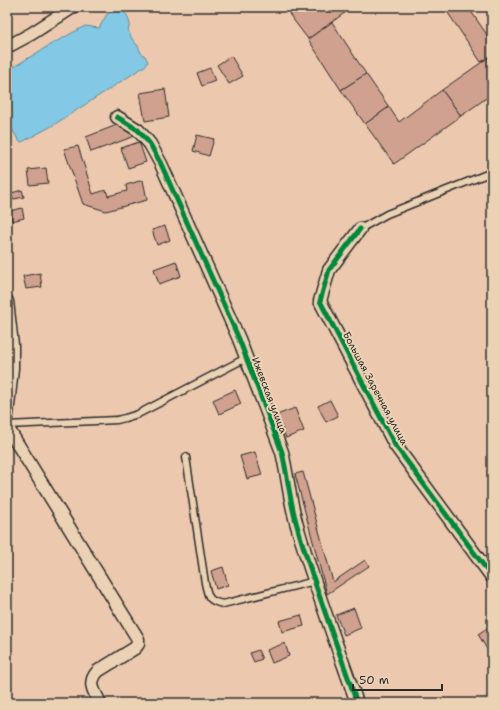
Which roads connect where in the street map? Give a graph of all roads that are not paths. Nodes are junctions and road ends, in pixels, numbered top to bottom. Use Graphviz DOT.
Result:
graph roads {
  1 [pos="73,7"];
  2 [pos="7,47"];
  3 [pos="117,117"];
  4 [pos="492,172"];
  5 [pos="360,229"];
  6 [pos="7,301"];
  7 [pos="246,358"];
  8 [pos="7,415"];
  9 [pos="7,426"];
  10 [pos="186,457"];
  11 [pos="492,577"];
  12 [pos="314,582"];
  13 [pos="100,703"];
  14 [pos="357,703"];
  1 -- 2 [label="street"];
  3 -- 7 [label="street, Ижевская улица"];
  4 -- 5 [label="lane"];
  5 -- 11 [label="street, Большая Заречная улица"];
  6 -- 8 [label="street"];
  7 -- 9 [label="lane"];
  7 -- 12 [label="street, Ижевская улица"];
  9 -- 13 [label="street"];
  10 -- 12 [label="lane"];
  12 -- 14 [label="street, Ижевская улица"];
}
